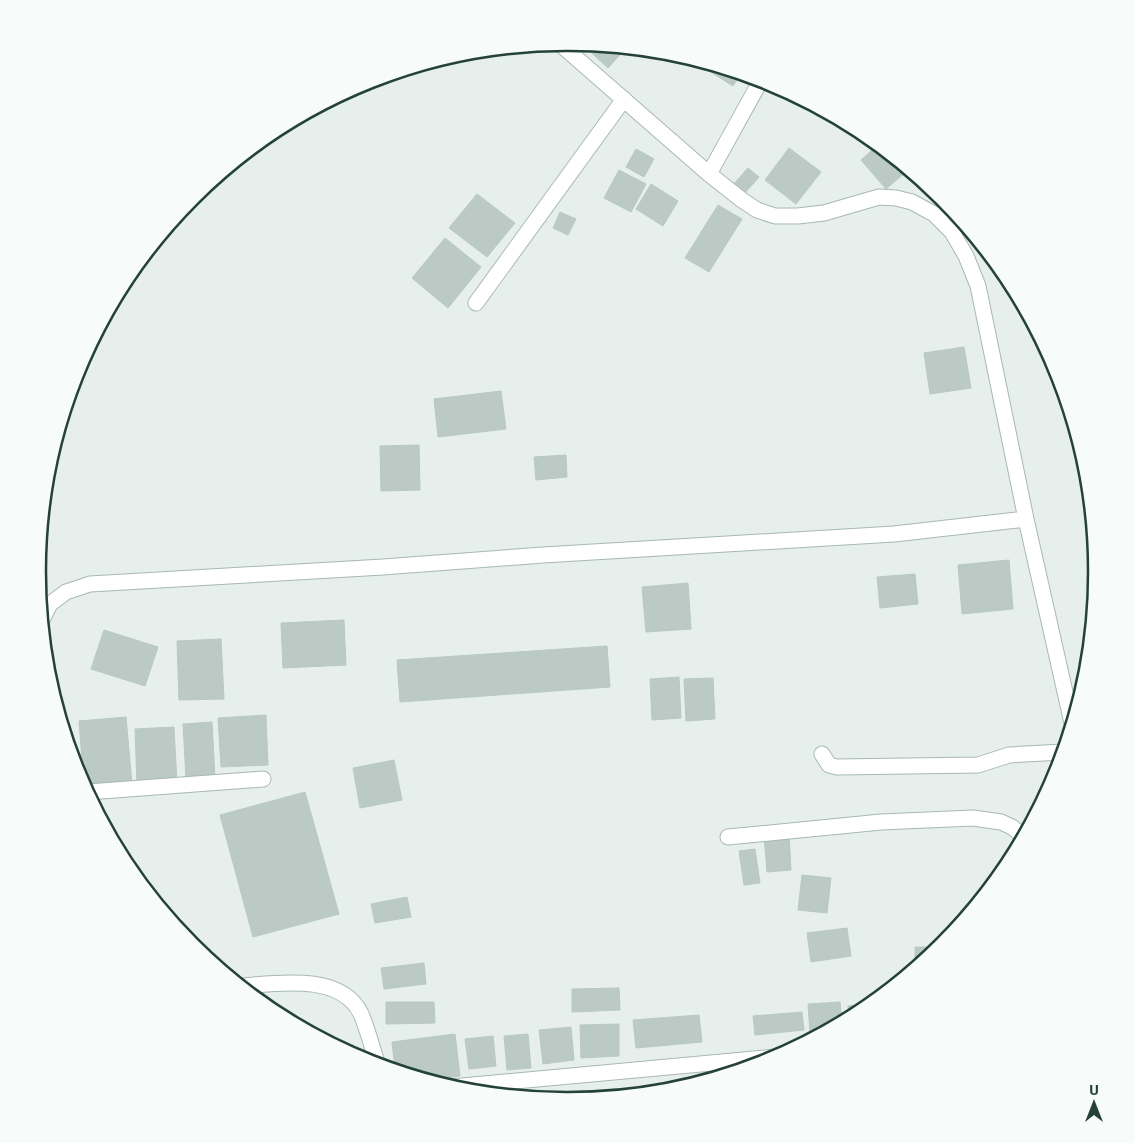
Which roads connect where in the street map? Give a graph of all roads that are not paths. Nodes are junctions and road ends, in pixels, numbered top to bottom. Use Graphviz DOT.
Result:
graph roads {
  1 [pos="568,51"];
  2 [pos="757,87"];
  3 [pos="624,99"];
  4 [pos="709,174"];
  5 [pos="476,303"];
  6 [pos="1026,519"];
  7 [pos="47,609"];
  8 [pos="1069,709"];
  9 [pos="1055,752"];
  10 [pos="822,754"];
  11 [pos="263,779"];
  12 [pos="95,791"];
  13 [pos="1018,832"];
  14 [pos="728,837"];
  15 [pos="250,985"];
  16 [pos="375,1056"];
  17 [pos="749,1060"];
  18 [pos="479,1084"];
  1 -- 3 [label="street"];
  2 -- 4 [label="street"];
  3 -- 4 [label="street"];
  3 -- 5 [label="street"];
  4 -- 6 [label="street"];
  6 -- 7 [label="street"];
  6 -- 8 [label="street"];
  9 -- 10 [label="street"];
  11 -- 12 [label="street"];
  13 -- 14 [label="street"];
  15 -- 16 [label="street"];
  17 -- 18 [label="street"];
}
